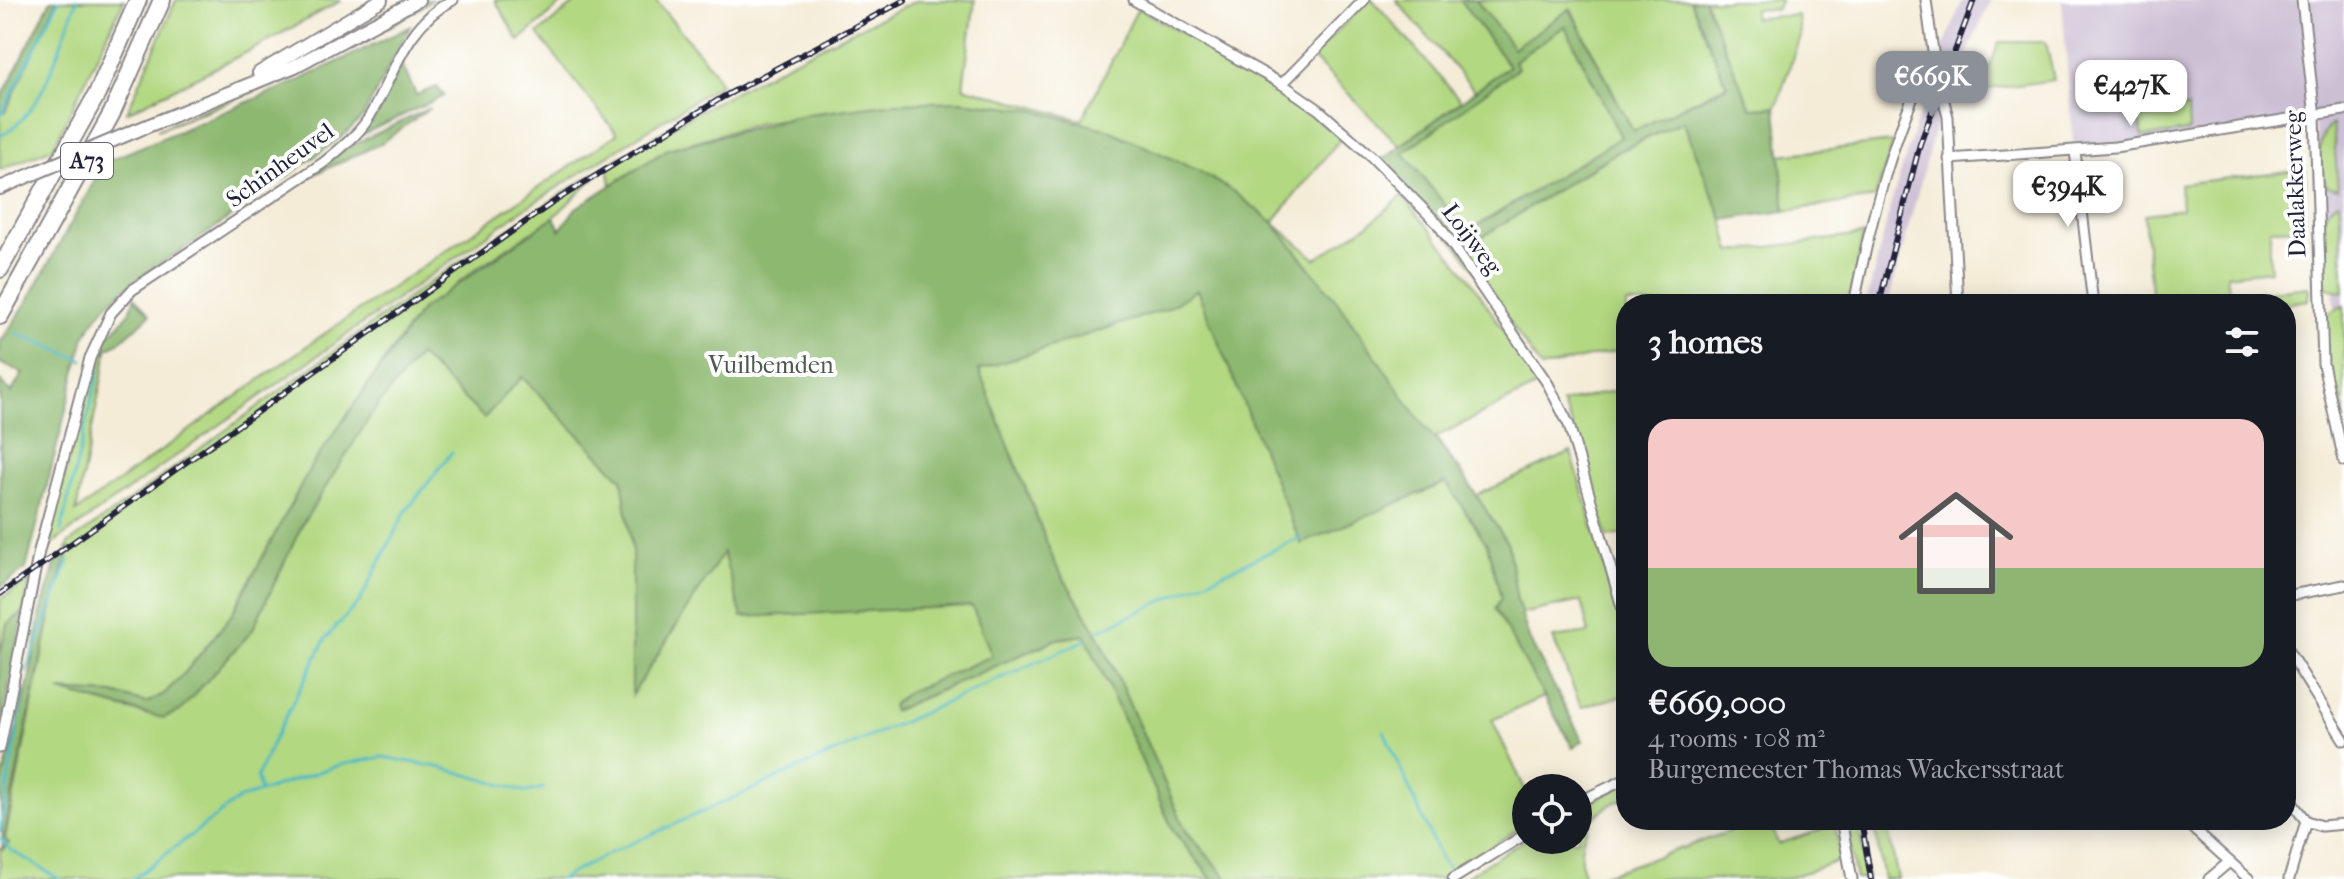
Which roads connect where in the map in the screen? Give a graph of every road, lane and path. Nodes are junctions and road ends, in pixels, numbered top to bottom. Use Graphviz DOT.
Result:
graph roads {
  1 [pos="138,0"];
  2 [pos="162,0"];
  3 [pos="381,0"];
  4 [pos="418,0"];
  5 [pos="453,0"];
  6 [pos="1134,0"];
  7 [pos="1364,0"];
  8 [pos="1926,0"];
  9 [pos="2302,0"];
  10 [pos="1933,54"];
  11 [pos="1282,84"];
  12 [pos="206,100"];
  13 [pos="2344,110"];
  14 [pos="2315,117"];
  15 [pos="2075,151"];
  16 [pos="1949,159"];
  17 [pos="0,188"];
  18 [pos="0,269"];
  19 [pos="1856,294"];
  20 [pos="1957,294"];
  21 [pos="2092,294"];
  22 [pos="0,316"];
  23 [pos="2344,461"];
  24 [pos="2344,585"];
  25 [pos="1616,587"];
  26 [pos="2296,594"];
  27 [pos="2296,664"];
  28 [pos="2344,740"];
  29 [pos="0,748"];
  30 [pos="1616,784"];
  31 [pos="1592,795"];
  32 [pos="2296,808"];
  33 [pos="2306,821"];
  34 [pos="2344,824"];
  35 [pos="1843,830"];
  36 [pos="2193,830"];
  37 [pos="1512,843"];
  38 [pos="2228,863"];
  39 [pos="1453,879"];
  40 [pos="1852,879"];
  41 [pos="2209,879"];
  42 [pos="2249,879"];
  43 [pos="2289,879"];
  1 -- 18 [label="highway, A73"];
  2 -- 22 [label="highway, A73"];
  3 -- 12 [label="main road"];
  4 -- 12 [label="main road"];
  5 -- 29 [label="street, Schinheuvel"];
  6 -- 11 [label="street, Loijweg"];
  7 -- 11 [label="street"];
  8 -- 10 [label="street"];
  9 -- 14 [label="street, Daalakkerweg"];
  10 -- 16 [label="street"];
  10 -- 19 [label="street"];
  11 -- 25 [label="street, Loijweg"];
  12 -- 17 [label="main road, bridge"];
  13 -- 14 [label="street"];
  14 -- 15 [label="street"];
  14 -- 23 [label="street, Daalakkerweg"];
  15 -- 16 [label="street"];
  15 -- 21 [label="street"];
  16 -- 20 [label="street"];
  24 -- 26 [label="street"];
  27 -- 28 [label="street"];
  30 -- 31 [label="street"];
  32 -- 33 [label="street"];
  33 -- 34 [label="street"];
  33 -- 43 [label="street"];
  35 -- 40 [label="street"];
  36 -- 38 [label="street"];
  37 -- 39 [label="street"];
  38 -- 41 [label="street"];
  38 -- 42 [label="street"];
}
